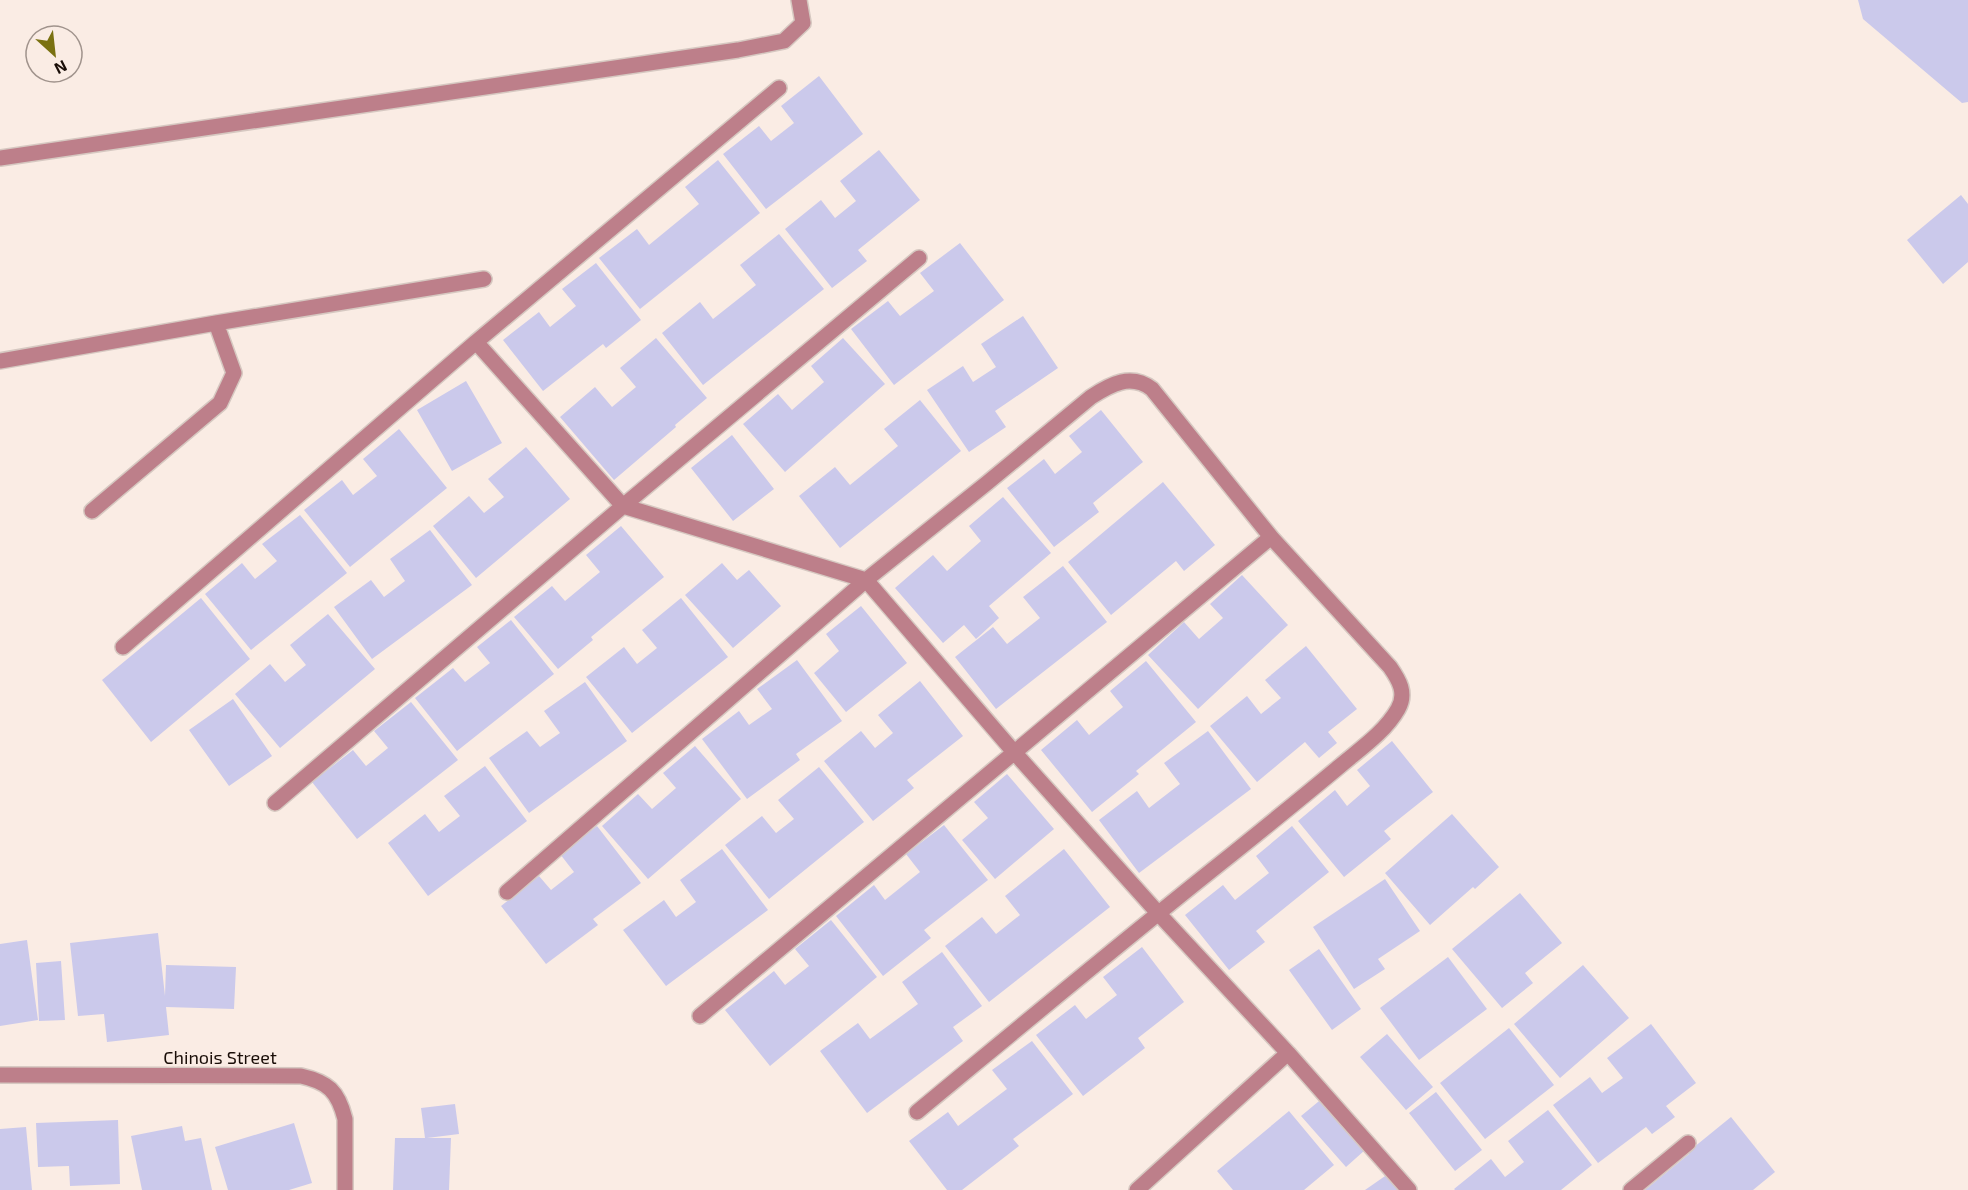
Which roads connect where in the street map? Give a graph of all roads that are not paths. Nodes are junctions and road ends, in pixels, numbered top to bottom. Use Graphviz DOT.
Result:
graph roads {
  1 [pos="799,0"];
  2 [pos="778,88"];
  3 [pos="0,158"];
  4 [pos="919,258"];
  5 [pos="484,279"];
  6 [pos="216,323"];
  7 [pos="476,342"];
  8 [pos="0,361"];
  9 [pos="623,506"];
  10 [pos="92,511"];
  11 [pos="1271,537"];
  12 [pos="866,580"];
  13 [pos="123,647"];
  14 [pos="1014,752"];
  15 [pos="275,803"];
  16 [pos="507,892"];
  17 [pos="1158,913"];
  18 [pos="700,1016"];
  19 [pos="1288,1053"];
  20 [pos="0,1075"];
  21 [pos="917,1112"];
  22 [pos="1688,1143"];
  23 [pos="345,1190"];
  24 [pos="1137,1190"];
  25 [pos="1409,1190"];
  26 [pos="1630,1190"];
  1 -- 3 [label="street"];
  2 -- 7 [label="street"];
  4 -- 9 [label="street"];
  5 -- 6 [label="street"];
  6 -- 8 [label="street"];
  6 -- 10 [label="street"];
  7 -- 9 [label="street"];
  7 -- 13 [label="street"];
  9 -- 12 [label="street"];
  9 -- 15 [label="street"];
  11 -- 12 [label="street"];
  11 -- 14 [label="street"];
  11 -- 17 [label="street"];
  12 -- 14 [label="street"];
  12 -- 16 [label="street"];
  14 -- 17 [label="street"];
  14 -- 18 [label="street"];
  17 -- 19 [label="street"];
  17 -- 21 [label="street"];
  19 -- 24 [label="street"];
  19 -- 25 [label="street"];
  20 -- 23 [label="street, Chinois Street"];
  22 -- 26 [label="street"];
}
